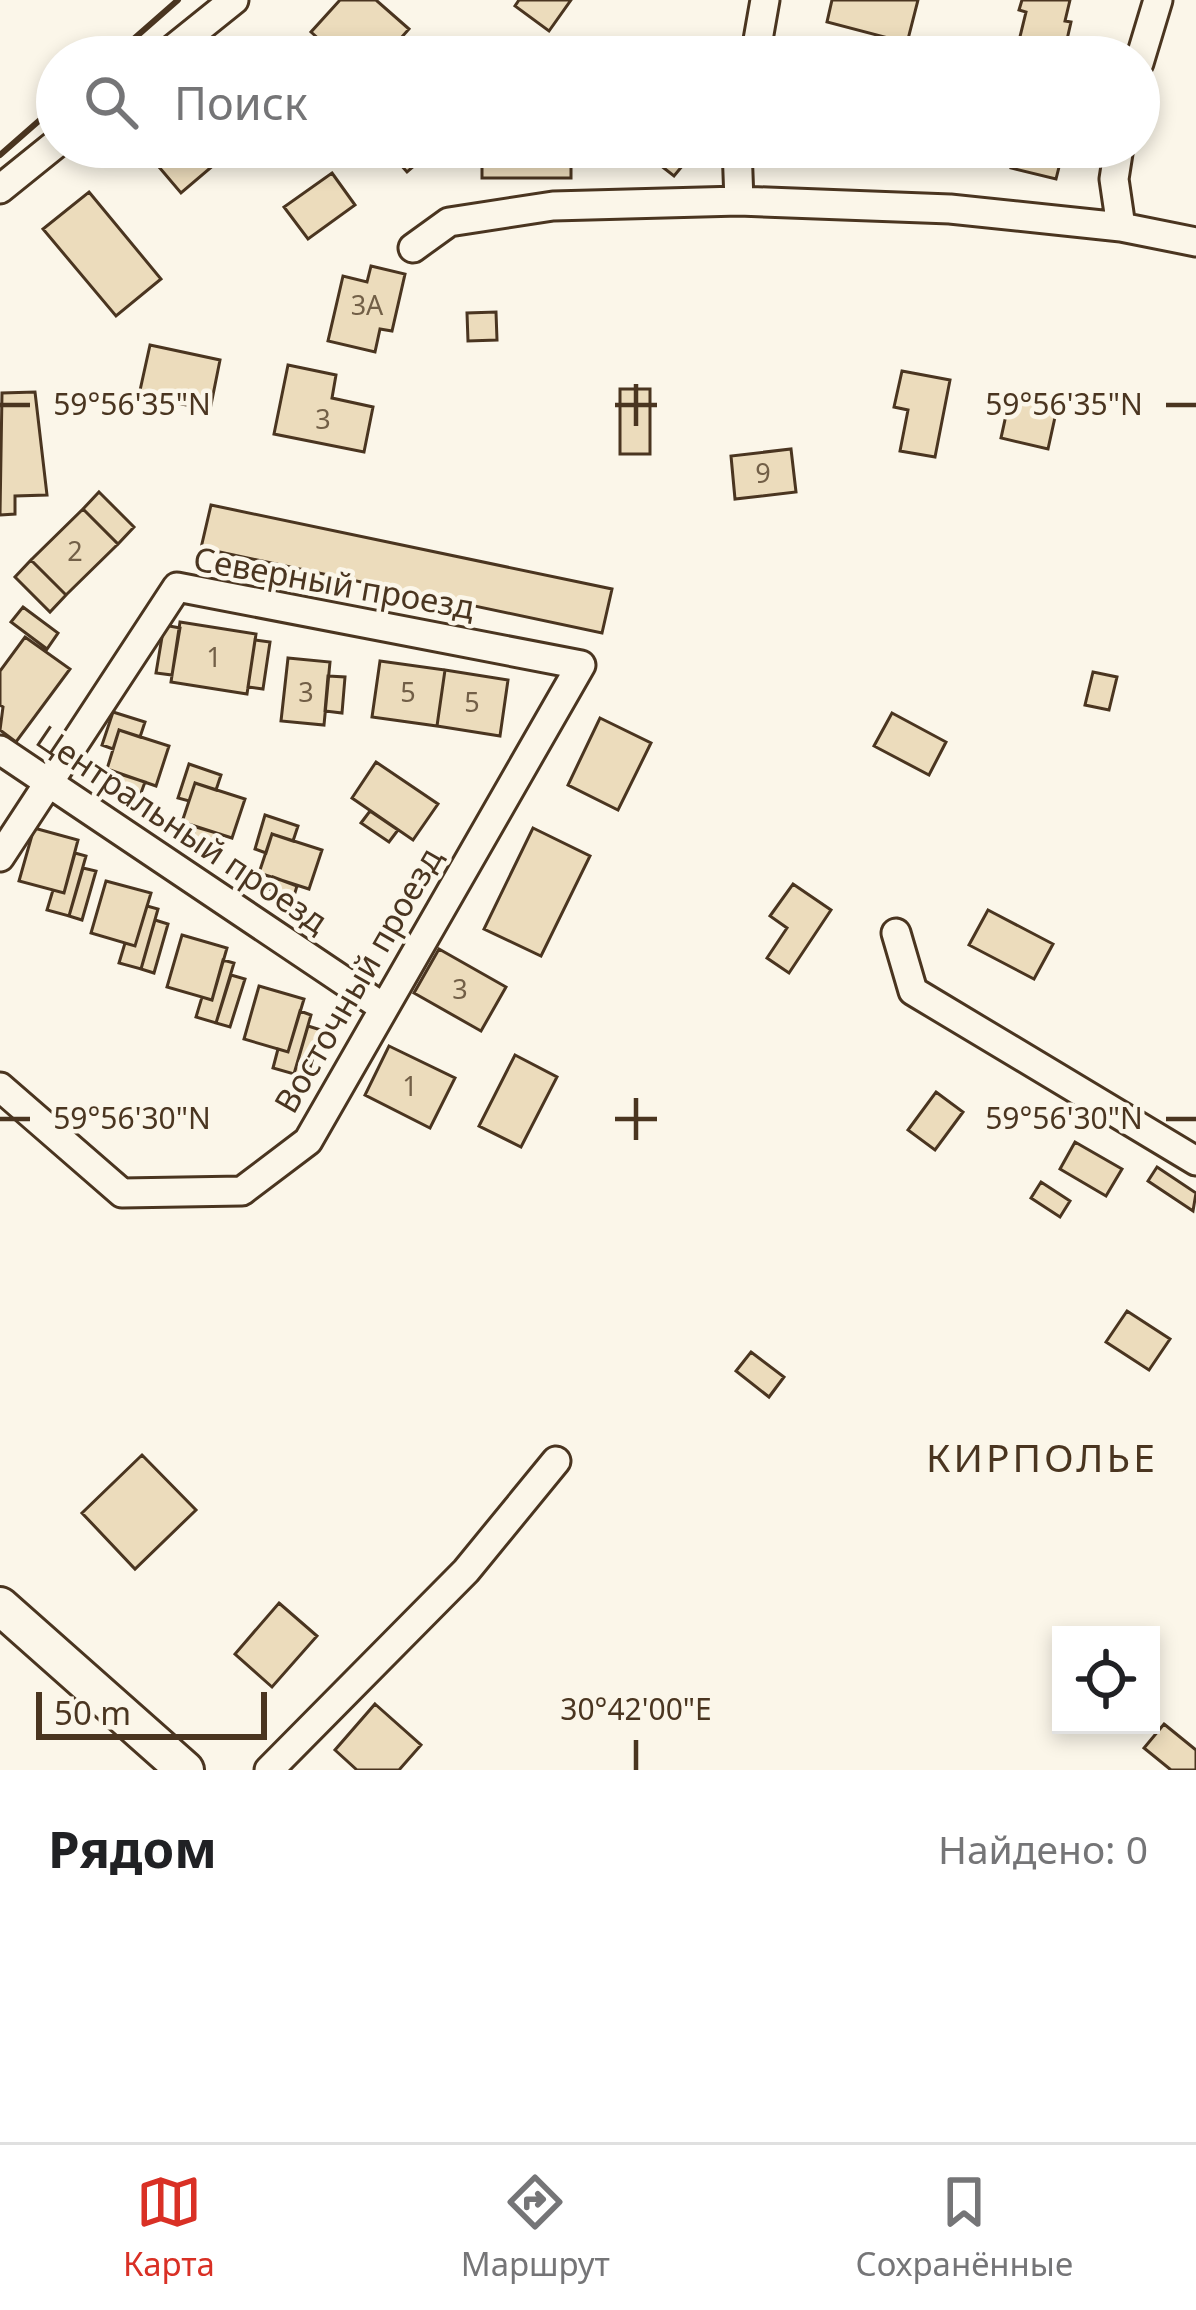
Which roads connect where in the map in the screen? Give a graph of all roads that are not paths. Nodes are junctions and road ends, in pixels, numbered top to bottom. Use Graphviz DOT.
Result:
graph roads {
  1 [pos="234,0"];
  2 [pos="766,0"];
  3 [pos="1158,0"];
  4 [pos="189,36"];
  5 [pos="759,36"];
  6 [pos="1147,36"];
  7 [pos="36,159"];
  8 [pos="738,168"];
  9 [pos="1116,168"];
  10 [pos="0,189"];
  11 [pos="739,201"];
  12 [pos="1121,227"];
  13 [pos="1196,242"];
  14 [pos="412,248"];
  15 [pos="581,664"];
  16 [pos="0,750"];
  17 [pos="48,784"];
  18 [pos="0,857"];
  19 [pos="896,934"];
  20 [pos="384,1008"];
  21 [pos="0,1087"];
  22 [pos="1196,1161"];
  23 [pos="556,1461"];
  24 [pos="0,1606"];
  25 [pos="185,1770"];
  26 [pos="269,1770"];
  1 -- 4 [label="street"];
  2 -- 5 [label="street"];
  3 -- 6 [label="street"];
  7 -- 10 [label="street"];
  8 -- 11 [label="street"];
  9 -- 12 [label="street"];
  11 -- 12 [label="street"];
  11 -- 14 [label="street"];
  12 -- 13 [label="street"];
  15 -- 17 [label="street, Северный проезд"];
  15 -- 20 [label="street, Восточный проезд"];
  16 -- 17 [label="street, Центральный проезд"];
  17 -- 18 [label="street, Северный проезд"];
  17 -- 20 [label="street, Центральный проезд"];
  19 -- 22 [label="street"];
  20 -- 21 [label="street, Восточный проезд"];
  23 -- 26 [label="street"];
  24 -- 25 [label="street"];
}
